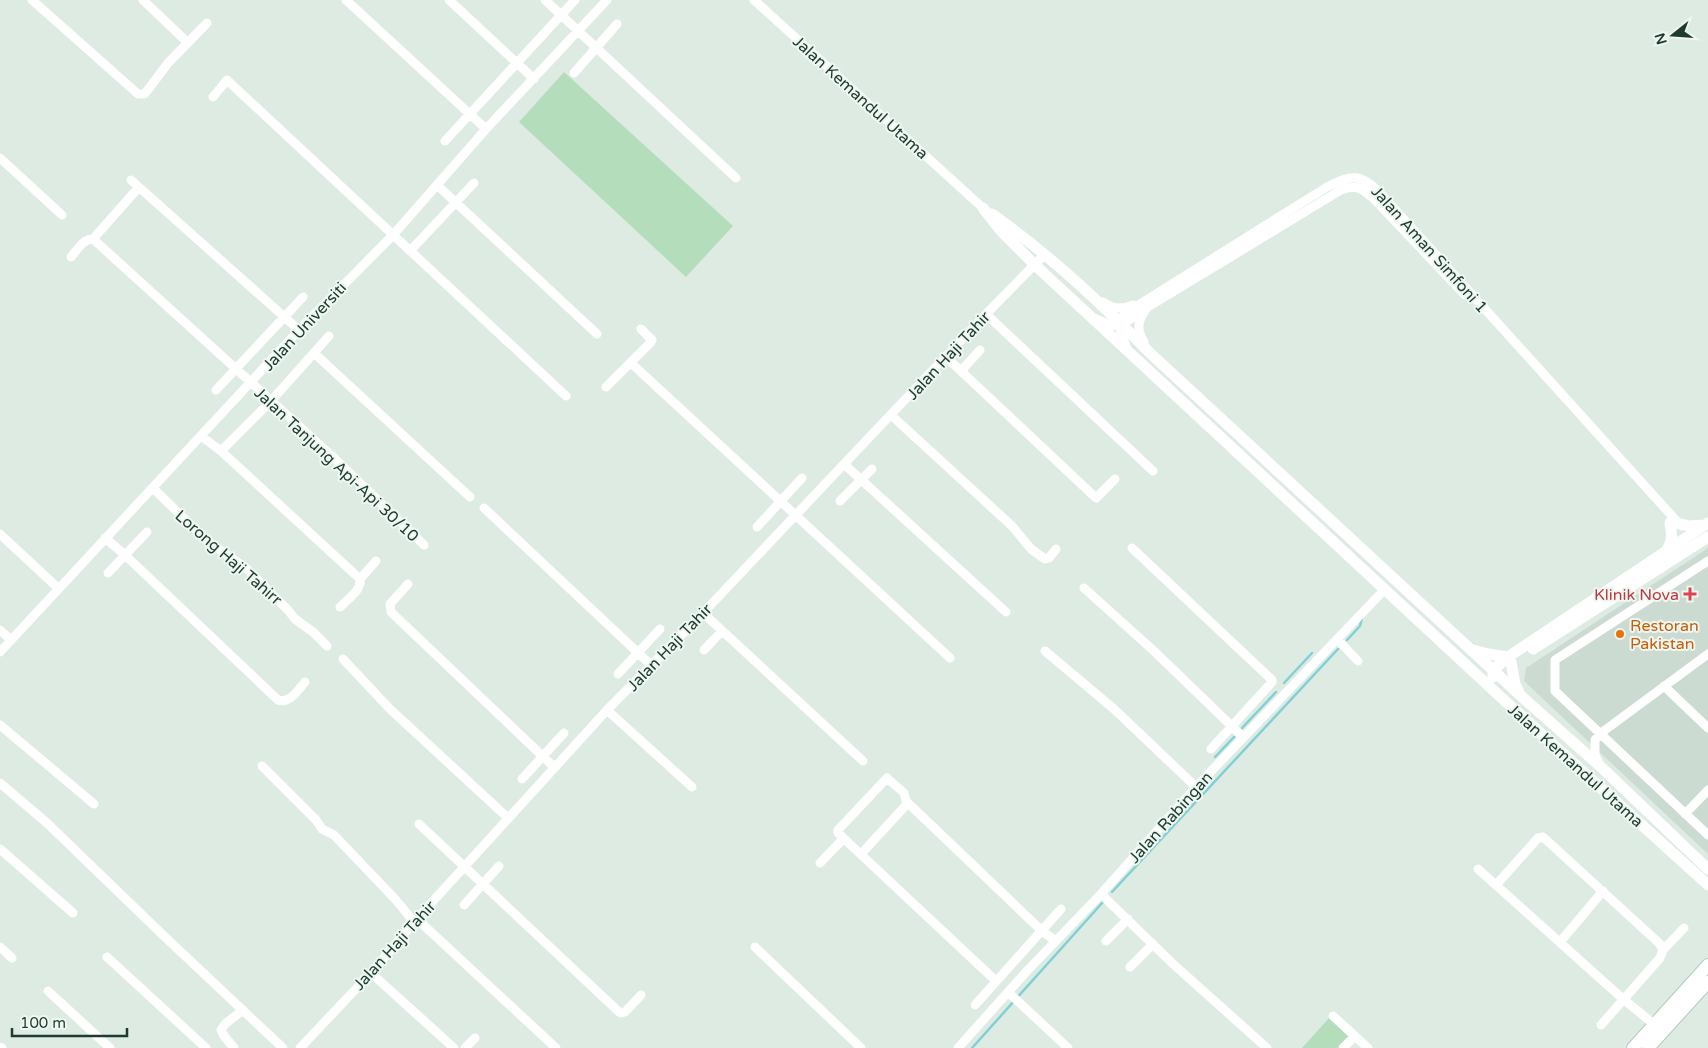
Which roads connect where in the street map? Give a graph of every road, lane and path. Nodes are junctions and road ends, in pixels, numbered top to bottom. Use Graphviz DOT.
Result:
graph roads {
  1 [pos="32,0"];
  2 [pos="143,0"];
  3 [pos="346,0"];
  4 [pos="449,0"];
  5 [pos="545,0"];
  6 [pos="575,0"];
  7 [pos="607,0"];
  8 [pos="754,0"];
  9 [pos="561,15"];
  10 [pos="207,23"];
  11 [pos="617,24"];
  12 [pos="579,31"];
  13 [pos="188,43"];
  14 [pos="596,48"];
  15 [pos="517,63"];
  16 [pos="574,73"];
  17 [pos="534,79"];
  18 [pos="213,97"];
  19 [pos="470,114"];
  20 [pos="486,129"];
  21 [pos="445,141"];
  22 [pos="0,158"];
  23 [pos="736,178"];
  24 [pos="131,180"];
  25 [pos="474,183"];
  26 [pos="437,185"];
  27 [pos="139,187"];
  28 [pos="456,202"];
  29 [pos="983,208"];
  30 [pos="62,215"];
  31 [pos="392,234"];
  32 [pos="91,238"];
  33 [pos="410,251"];
  34 [pos="1045,254"];
  35 [pos="71,257"];
  36 [pos="1035,265"];
  37 [pos="1092,295"];
  38 [pos="303,297"];
  39 [pos="1144,305"];
  40 [pos="986,314"];
  41 [pos="1090,316"];
  42 [pos="283,317"];
  43 [pos="1119,324"];
  44 [pos="641,329"];
  45 [pos="299,330"];
  46 [pos="597,334"];
  47 [pos="330,336"];
  48 [pos="980,350"];
  49 [pos="1128,351"];
  50 [pos="314,353"];
  51 [pos="1151,354"];
  52 [pos="946,357"];
  53 [pos="631,363"];
  54 [pos="236,369"];
  55 [pos="961,371"];
  56 [pos="251,383"];
  57 [pos="606,387"];
  58 [pos="216,390"];
  59 [pos="566,396"];
  60 [pos="270,401"];
  61 [pos="891,415"];
  62 [pos="201,436"];
  63 [pos="221,451"];
  64 [pos="844,464"];
  65 [pos="872,469"];
  66 [pos="1153,470"];
  67 [pos="802,478"];
  68 [pos="1115,479"];
  69 [pos="861,480"];
  70 [pos="153,488"];
  71 [pos="470,497"];
  72 [pos="780,501"];
  73 [pos="840,501"];
  74 [pos="484,508"];
  75 [pos="796,515"];
  76 [pos="1674,523"];
  77 [pos="757,527"];
  78 [pos="1705,531"];
  79 [pos="147,532"];
  80 [pos="0,534"];
  81 [pos="105,538"];
  82 [pos="1687,538"];
  83 [pos="424,545"];
  84 [pos="1132,548"];
  85 [pos="1056,550"];
  86 [pos="1666,551"];
  87 [pos="1683,552"];
  88 [pos="125,554"];
  89 [pos="376,561"];
  90 [pos="1708,561"];
  91 [pos="108,573"];
  92 [pos="360,579"];
  93 [pos="408,584"];
  94 [pos="58,588"];
  95 [pos="1084,588"];
  96 [pos="1385,589"];
  97 [pos="340,607"];
  98 [pos="1006,612"];
  99 [pos="703,613"];
  100 [pos="660,629"];
  101 [pos="0,630"];
  102 [pos="722,631"];
  103 [pos="1337,639"];
  104 [pos="11,640"];
  105 [pos="327,646"];
  106 [pos="704,650"];
  107 [pos="1472,650"];
  108 [pos="1045,651"];
  109 [pos="0,652"];
  110 [pos="637,653"];
  111 [pos="1708,654"];
  112 [pos="950,658"];
  113 [pos="343,659"];
  114 [pos="1510,659"];
  115 [pos="1358,661"];
  116 [pos="1467,665"];
  117 [pos="651,666"];
  118 [pos="1494,672"];
  119 [pos="618,674"];
  120 [pos="306,682"];
  121 [pos="1664,686"];
  122 [pos="1521,696"];
  123 [pos="1505,701"];
  124 [pos="607,710"];
  125 [pos="0,724"];
  126 [pos="1232,726"];
  127 [pos="1708,728"];
  128 [pos="1601,732"];
  129 [pos="564,733"];
  130 [pos="1243,737"];
  131 [pos="1211,749"];
  132 [pos="542,756"];
  133 [pos="863,761"];
  134 [pos="262,766"];
  135 [pos="554,767"];
  136 [pos="1601,767"];
  137 [pos="522,779"];
  138 [pos="0,784"];
  139 [pos="1196,786"];
  140 [pos="692,787"];
  141 [pos="1708,790"];
  142 [pos="907,802"];
  143 [pos="94,804"];
  144 [pos="1685,814"];
  145 [pos="508,818"];
  146 [pos="419,824"];
  147 [pos="1708,835"];
  148 [pos="843,839"];
  149 [pos="0,849"];
  150 [pos="861,854"];
  151 [pos="820,864"];
  152 [pos="499,866"];
  153 [pos="465,867"];
  154 [pos="1478,869"];
  155 [pos="1708,869"];
  156 [pos="483,884"];
  157 [pos="1496,885"];
  158 [pos="1708,886"];
  159 [pos="1603,891"];
  160 [pos="1102,894"];
  161 [pos="464,905"];
  162 [pos="1061,909"];
  163 [pos="73,913"];
  164 [pos="1128,919"];
  165 [pos="416,920"];
  166 [pos="1684,928"];
  167 [pos="1042,931"];
  168 [pos="1056,941"];
  169 [pos="1106,941"];
  170 [pos="1560,942"];
  171 [pos="1153,944"];
  172 [pos="0,947"];
  173 [pos="755,947"];
  174 [pos="1664,950"];
  175 [pos="107,957"];
  176 [pos="12,958"];
  177 [pos="1708,965"];
  178 [pos="1130,967"];
  179 [pos="371,973"];
  180 [pos="996,981"];
  181 [pos="1708,982"];
  182 [pos="48,991"];
  183 [pos="642,995"];
  184 [pos="1014,998"];
  185 [pos="1623,999"];
  186 [pos="975,1005"];
  187 [pos="243,1010"];
  188 [pos="1333,1016"];
  189 [pos="1601,1025"];
  190 [pos="1654,1025"];
  191 [pos="1355,1036"];
  192 [pos="475,1038"];
  193 [pos="110,1048"];
  194 [pos="206,1048"];
  195 [pos="234,1048"];
  196 [pos="284,1048"];
  197 [pos="300,1048"];
  198 [pos="454,1048"];
  199 [pos="465,1048"];
  200 [pos="556,1048"];
  201 [pos="862,1048"];
  202 [pos="958,1048"];
  203 [pos="1068,1048"];
  204 [pos="1267,1048"];
  205 [pos="1343,1048"];
  206 [pos="1368,1048"];
  207 [pos="1633,1048"];
  208 [pos="1648,1048"];
  1 -- 13 [label="street"];
  2 -- 13 [label="street"];
  3 -- 19 [label="street"];
  4 -- 15 [label="street"];
  5 -- 9 [label="street"];
  6 -- 9 [label="street"];
  7 -- 12 [label="street, Jalan Universiti"];
  8 -- 29 [label="street, Jalan Kemandul Utama"];
  9 -- 12 [label="street"];
  9 -- 15 [label="street"];
  10 -- 13 [label="street"];
  11 -- 14 [label="street"];
  12 -- 14 [label="street"];
  12 -- 17 [label="street, Jalan Universiti"];
  14 -- 16 [label="street"];
  14 -- 23 [label="street"];
  15 -- 17 [label="street"];
  15 -- 19 [label="street"];
  17 -- 20 [label="street, Jalan Universiti"];
  18 -- 31 [label="street"];
  19 -- 20 [label="street"];
  19 -- 21 [label="street"];
  20 -- 26 [label="street, Jalan Universiti"];
  22 -- 30 [label="street"];
  24 -- 27 [label="street"];
  25 -- 28 [label="street"];
  26 -- 28 [label="street"];
  26 -- 31 [label="street, Jalan Universiti"];
  27 -- 32 [label="street"];
  27 -- 42 [label="street"];
  28 -- 33 [label="street"];
  28 -- 46 [label="street"];
  29 -- 34 [label="street, Jalan Kemandul Utama"];
  29 -- 36 [label="street"];
  31 -- 33 [label="street"];
  31 -- 45 [label="street, Jalan Universiti"];
  32 -- 35 [label="street"];
  32 -- 54 [label="street, Jalan Tanjung Api-Api 30/10"];
  33 -- 59 [label="street"];
  34 -- 36 [label="street, Jalan Haji Tahir"];
  34 -- 37 [label="street, Jalan Kemandul Utama"];
  36 -- 40 [label="street, Jalan Haji Tahir"];
  36 -- 41 [label="street"];
  37 -- 39 [label="street"];
  37 -- 43 [label="street, Jalan Kemandul Utama"];
  38 -- 42 [label="street"];
  39 -- 43 [label="street, Jalan Aman Simfoni 1"];
  39 -- 51 [label="street"];
  39 -- 76 [label="street, Jalan Aman Simfoni 1"];
  40 -- 52 [label="street, Jalan Haji Tahir"];
  40 -- 66 [label="street"];
  41 -- 43 [label="street"];
  41 -- 49 [label="street"];
  42 -- 45 [label="street"];
  42 -- 54 [label="street"];
  43 -- 49 [label="street"];
  43 -- 51 [label="street, Jalan Kemandul Utama"];
  44 -- 53 [label="street"];
  45 -- 56 [label="street, Jalan Universiti"];
  47 -- 50 [label="street"];
  48 -- 55 [label="street"];
  49 -- 96 [label="street"];
  50 -- 60 [label="street"];
  50 -- 71 [label="street"];
  51 -- 107 [label="street, Jalan Kemandul Utama"];
  52 -- 55 [label="street"];
  52 -- 61 [label="street, Jalan Haji Tahir"];
  53 -- 57 [label="street"];
  53 -- 72 [label="street"];
  54 -- 56 [label="street, Jalan Tanjung Api-Api 30/10"];
  54 -- 58 [label="street"];
  55 -- 68 [label="street"];
  56 -- 60 [label="street, Jalan Tanjung Api-Api 30/10"];
  56 -- 62 [label="street, Jalan Universiti"];
  60 -- 63 [label="street"];
  60 -- 83 [label="street, Jalan Tanjung Api-Api 30/10"];
  61 -- 64 [label="street, Jalan Haji Tahir"];
  61 -- 85 [label="street"];
  62 -- 63 [label="street"];
  62 -- 70 [label="street, Jalan Universiti"];
  63 -- 92 [label="street"];
  64 -- 69 [label="street"];
  64 -- 75 [label="street, Jalan Haji Tahir"];
  65 -- 69 [label="street"];
  67 -- 72 [label="street"];
  69 -- 73 [label="street"];
  69 -- 98 [label="street"];
  70 -- 81 [label="street, Jalan Universiti"];
  70 -- 105 [label="street, Lorong Haji Tahirr"];
  72 -- 75 [label="street"];
  72 -- 77 [label="street"];
  74 -- 110 [label="street"];
  75 -- 99 [label="street, Jalan Haji Tahir"];
  75 -- 112 [label="street"];
  76 -- 78 [label="street"];
  76 -- 82 [label="street, Jalan Aman Simfoni 1"];
  76 -- 86 [label="street"];
  78 -- 82 [label="street"];
  78 -- 82 [label="street"];
  78 -- 87 [label="street"];
  79 -- 88 [label="street"];
  80 -- 94 [label="street"];
  81 -- 88 [label="street"];
  81 -- 94 [label="street, Jalan Universiti"];
  82 -- 86 [label="street"];
  82 -- 87 [label="street"];
  84 -- 126 [label="street"];
  86 -- 114 [label="street"];
  87 -- 114 [label="street"];
  88 -- 91 [label="street"];
  88 -- 120 [label="street"];
  89 -- 92 [label="street"];
  90 -- 128 [label="street"];
  92 -- 97 [label="street"];
  93 -- 132 [label="street"];
  94 -- 104 [label="street, Jalan Universiti"];
  95 -- 126 [label="street"];
  96 -- 103 [label="street, Jalan Rabingan"];
  96 -- 116 [label="street"];
  99 -- 102 [label="street"];
  99 -- 117 [label="street, Jalan Haji Tahir"];
  100 -- 110 [label="street"];
  101 -- 104 [label="street"];
  102 -- 106 [label="street"];
  102 -- 133 [label="street"];
  103 -- 115 [label="street"];
  103 -- 130 [label="street, Jalan Rabingan"];
  104 -- 109 [label="street, Jalan Universiti"];
  107 -- 114 [label="street"];
  107 -- 118 [label="street, Jalan Kemandul Utama"];
  108 -- 139 [label="street"];
  110 -- 117 [label="street"];
  110 -- 119 [label="street"];
  111 -- 121 [label="street"];
  113 -- 145 [label="street"];
  114 -- 118 [label="street"];
  114 -- 122 [label="street"];
  116 -- 118 [label="street"];
  116 -- 123 [label="street"];
  117 -- 124 [label="street, Jalan Haji Tahir"];
  118 -- 122 [label="street, Jalan Kemandul Utama"];
  118 -- 123 [label="street, Jalan Kemandul Utama"];
  121 -- 127 [label="street"];
  121 -- 128 [label="street"];
  122 -- 136 [label="street, Jalan Kemandul Utama"];
  123 -- 158 [label="street, Jalan Kemandul Utama"];
  124 -- 135 [label="street, Jalan Haji Tahir"];
  124 -- 140 [label="street"];
  125 -- 143 [label="street"];
  126 -- 130 [label="street"];
  126 -- 131 [label="street"];
  128 -- 136 [label="street"];
  128 -- 144 [label="street"];
  129 -- 132 [label="street"];
  130 -- 139 [label="street, Jalan Rabingan"];
  132 -- 135 [label="street"];
  132 -- 137 [label="street"];
  134 -- 165 [label="street"];
  135 -- 145 [label="street, Jalan Haji Tahir"];
  136 -- 155 [label="street, Jalan Kemandul Utama"];
  138 -- 187 [label="street"];
  139 -- 160 [label="street, Jalan Rabingan"];
  141 -- 144 [label="street"];
  142 -- 148 [label="street"];
  142 -- 150 [label="street"];
  142 -- 167 [label="street"];
  144 -- 147 [label="street"];
  145 -- 153 [label="street, Jalan Haji Tahir"];
  146 -- 153 [label="street"];
  148 -- 150 [label="street"];
  148 -- 151 [label="street"];
  149 -- 163 [label="street"];
  150 -- 180 [label="street"];
  152 -- 156 [label="street"];
  153 -- 156 [label="street"];
  153 -- 165 [label="street, Jalan Haji Tahir"];
  154 -- 157 [label="street"];
  156 -- 161 [label="street"];
  156 -- 183 [label="street"];
  157 -- 159 [label="street"];
  157 -- 170 [label="street"];
  159 -- 170 [label="street"];
  159 -- 174 [label="street"];
  160 -- 164 [label="street"];
  160 -- 168 [label="street, Jalan Rabingan"];
  162 -- 167 [label="street"];
  164 -- 169 [label="street"];
  164 -- 171 [label="street"];
  165 -- 179 [label="street, Jalan Haji Tahir"];
  165 -- 200 [label="street"];
  166 -- 174 [label="street"];
  167 -- 168 [label="street"];
  167 -- 180 [label="street"];
  168 -- 184 [label="street, Jalan Rabingan"];
  170 -- 185 [label="street"];
  171 -- 178 [label="street"];
  171 -- 204 [label="street"];
  172 -- 176 [label="street"];
  173 -- 201 [label="street"];
  174 -- 185 [label="street"];
  175 -- 194 [label="street"];
  177 -- 190 [label="main road"];
  179 -- 197 [label="street, Jalan Haji Tahir"];
  179 -- 198 [label="street"];
  180 -- 186 [label="street"];
  181 -- 208 [label="main road"];
  182 -- 193 [label="street"];
  184 -- 202 [label="street, Jalan Rabingan"];
  184 -- 203 [label="street"];
  185 -- 189 [label="street"];
  185 -- 190 [label="street"];
  187 -- 195 [label="street"];
  187 -- 196 [label="street"];
  188 -- 191 [label="street"];
  190 -- 207 [label="main road"];
  191 -- 205 [label="street"];
  191 -- 206 [label="street"];
  192 -- 199 [label="street"];
}
